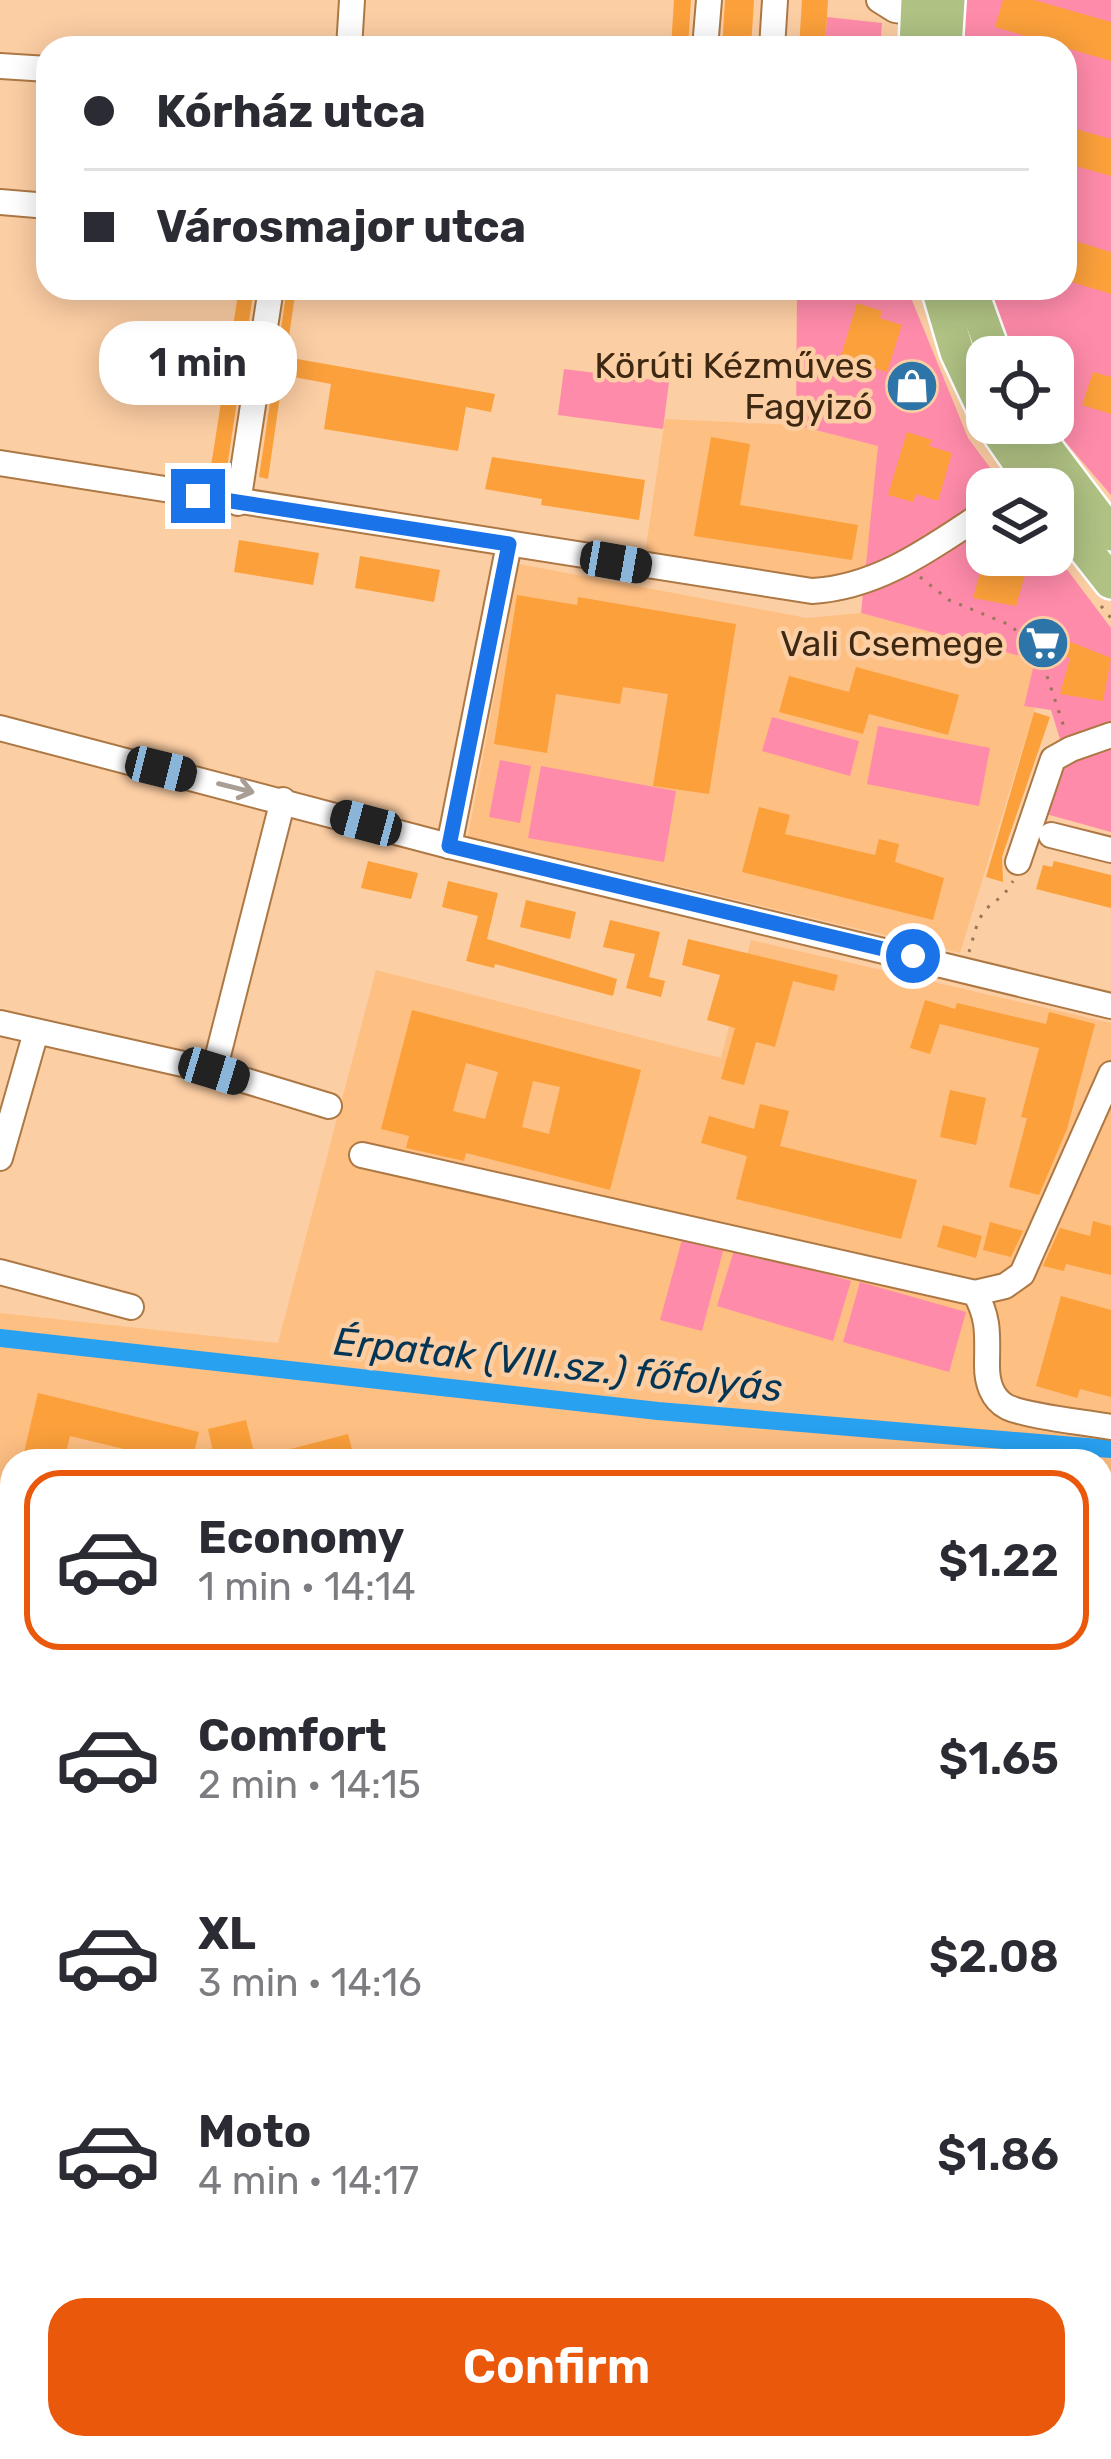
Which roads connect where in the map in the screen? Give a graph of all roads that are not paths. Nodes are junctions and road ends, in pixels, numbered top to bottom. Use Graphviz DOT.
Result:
graph roads {
  1 [pos="352,0"];
  2 [pos="710,0"];
  3 [pos="776,0"];
  4 [pos="879,0"];
  5 [pos="928,4"];
  6 [pos="350,36"];
  7 [pos="706,36"];
  8 [pos="773,36"];
  9 [pos="919,36"];
  10 [pos="940,36"];
  11 [pos="0,66"];
  12 [pos="36,68"];
  13 [pos="0,202"];
  14 [pos="36,205"];
  15 [pos="270,300"];
  16 [pos="932,300"];
  17 [pos="974,300"];
  18 [pos="987,336"];
  19 [pos="966,371"];
  20 [pos="1008,444"];
  21 [pos="0,463"];
  22 [pos="1026,468"];
  23 [pos="238,502"];
  24 [pos="1074,509"];
  25 [pos="966,524"];
  26 [pos="1074,532"];
  27 [pos="1111,534"];
  28 [pos="509,544"];
  29 [pos="1111,582"];
  30 [pos="0,728"];
  31 [pos="1111,736"];
  32 [pos="283,800"];
  33 [pos="1052,835"];
  34 [pos="449,846"];
  35 [pos="1111,850"];
  36 [pos="1018,862"];
  37 [pos="1111,1006"];
  38 [pos="0,1023"];
  39 [pos="36,1031"];
  40 [pos="214,1071"];
  41 [pos="1111,1074"];
  42 [pos="329,1106"];
  43 [pos="362,1155"];
  44 [pos="0,1158"];
  45 [pos="0,1271"];
  46 [pos="975,1292"];
  47 [pos="131,1307"];
  48 [pos="1111,1427"];
  1 -- 6 [label="street"];
  2 -- 7 [label="street"];
  3 -- 8 [label="street"];
  4 -- 5 [label="street"];
  5 -- 9 [label="main road"];
  5 -- 10 [label="main road"];
  11 -- 12 [label="street"];
  13 -- 14 [label="street"];
  15 -- 23 [label="street"];
  16 -- 19 [label="main road"];
  17 -- 18 [label="main road"];
  20 -- 22 [label="main road"];
  21 -- 23 [label="street"];
  23 -- 28 [label="street"];
  24 -- 27 [label="main road"];
  25 -- 28 [label="street"];
  26 -- 29 [label="main road"];
  28 -- 34 [label="street"];
  30 -- 32 [label="street, one-way"];
  31 -- 36 [label="street"];
  32 -- 34 [label="street"];
  32 -- 40 [label="street"];
  33 -- 35 [label="street"];
  34 -- 37 [label="street"];
  38 -- 39 [label="street"];
  39 -- 40 [label="street"];
  39 -- 44 [label="street"];
  40 -- 42 [label="street"];
  41 -- 46 [label="street"];
  43 -- 46 [label="street"];
  45 -- 47 [label="street"];
  46 -- 48 [label="street"];
}
